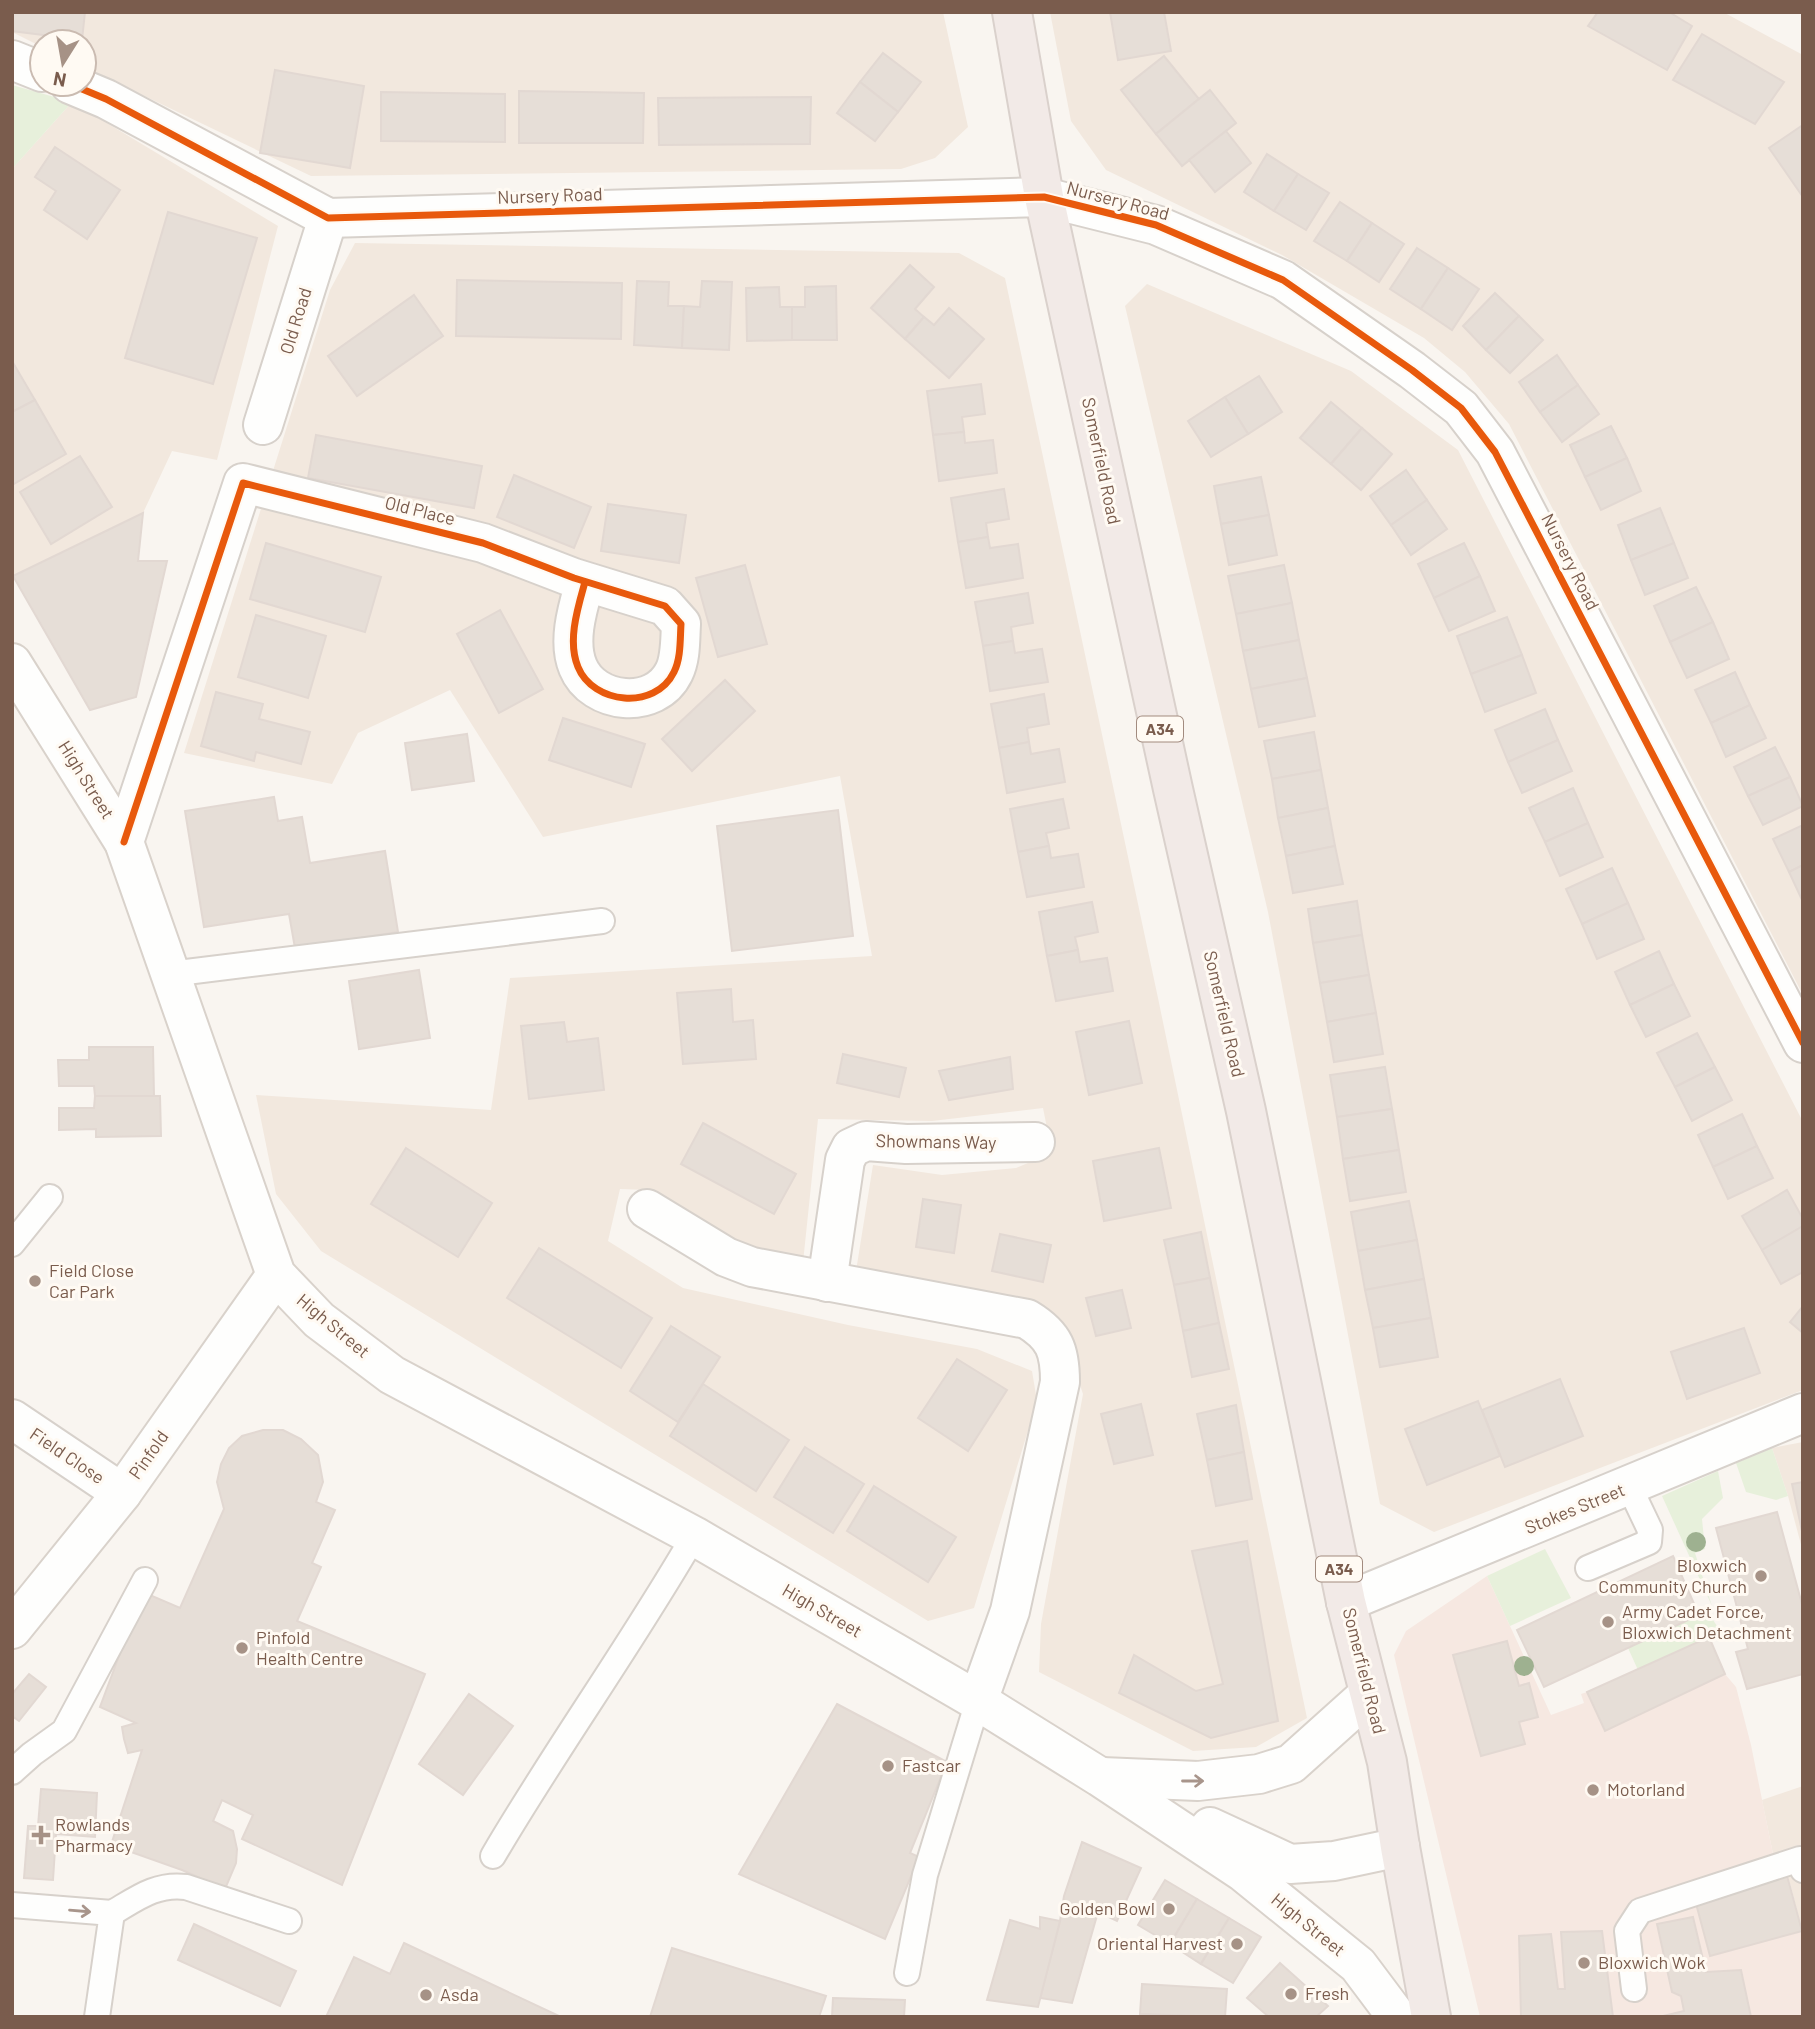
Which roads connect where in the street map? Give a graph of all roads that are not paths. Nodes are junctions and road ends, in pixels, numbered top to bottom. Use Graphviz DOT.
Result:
graph roads {
  1 [pos="1012,12"];
  2 [pos="98,96"];
  3 [pos="1044,197"];
  4 [pos="328,218"];
  5 [pos="264,425"];
  6 [pos="585,582"];
  7 [pos="12,663"];
  8 [pos="124,842"];
  9 [pos="602,921"];
  10 [pos="170,974"];
  11 [pos="1803,1043"];
  12 [pos="1035,1142"];
  13 [pos="50,1196"];
  14 [pos="646,1209"];
  15 [pos="12,1244"];
  16 [pos="276,1275"];
  17 [pos="827,1282"];
  18 [pos="1803,1413"];
  19 [pos="12,1419"];
  20 [pos="1629,1486"];
  21 [pos="122,1493"];
  22 [pos="694,1536"];
  23 [pos="1588,1568"];
  24 [pos="145,1580"];
  25 [pos="1346,1602"];
  26 [pos="12,1629"];
  27 [pos="1369,1693"];
  28 [pos="978,1701"];
  29 [pos="12,1772"];
  30 [pos="1100,1777"];
  31 [pos="1400,1847"];
  32 [pos="493,1856"];
  33 [pos="1803,1870"];
  34 [pos="12,1905"];
  35 [pos="112,1913"];
  36 [pos="289,1921"];
  37 [pos="907,1973"];
  38 [pos="1634,1989"];
  39 [pos="97,2017"];
  40 [pos="1397,2017"];
  41 [pos="1432,2017"];
  1 -- 3 [label="highway, Somerfield Road / A34"];
  2 -- 4 [label="street, Nursery Road"];
  3 -- 4 [label="street, Nursery Road"];
  3 -- 11 [label="street, Nursery Road"];
  3 -- 25 [label="highway, Somerfield Road / A34"];
  4 -- 5 [label="street, Old Road"];
  6 -- 8 [label="street, Old Place"];
  7 -- 8 [label="street, High Street"];
  8 -- 10 [label="street, High Street"];
  9 -- 10 [label="lane"];
  10 -- 16 [label="street, High Street"];
  12 -- 17 [label="street, Showmans Way"];
  13 -- 15 [label="lane"];
  14 -- 17 [label="street"];
  16 -- 21 [label="street, Pinfold"];
  16 -- 22 [label="street, High Street"];
  17 -- 28 [label="street"];
  18 -- 20 [label="street, Stokes Street"];
  19 -- 21 [label="street, Field Close"];
  20 -- 23 [label="lane"];
  20 -- 25 [label="street, Stokes Street"];
  21 -- 26 [label="street, Pinfold"];
  22 -- 28 [label="street, High Street"];
  22 -- 32 [label="lane"];
  24 -- 29 [label="lane"];
  25 -- 27 [label="highway, Somerfield Road / A34"];
  30 -- 27 [label="street, High Street, one-way"];
  27 -- 31 [label="highway, Somerfield Road / A34"];
  28 -- 30 [label="street, High Street"];
  28 -- 37 [label="lane"];
  30 -- 31 [label="street, High Street"];
  30 -- 40 [label="street, High Street"];
  31 -- 41 [label="highway, Somerfield Road / A34"];
  33 -- 38 [label="lane"];
  34 -- 35 [label="lane, one-way"];
  35 -- 36 [label="lane"];
  35 -- 39 [label="lane"];
}
